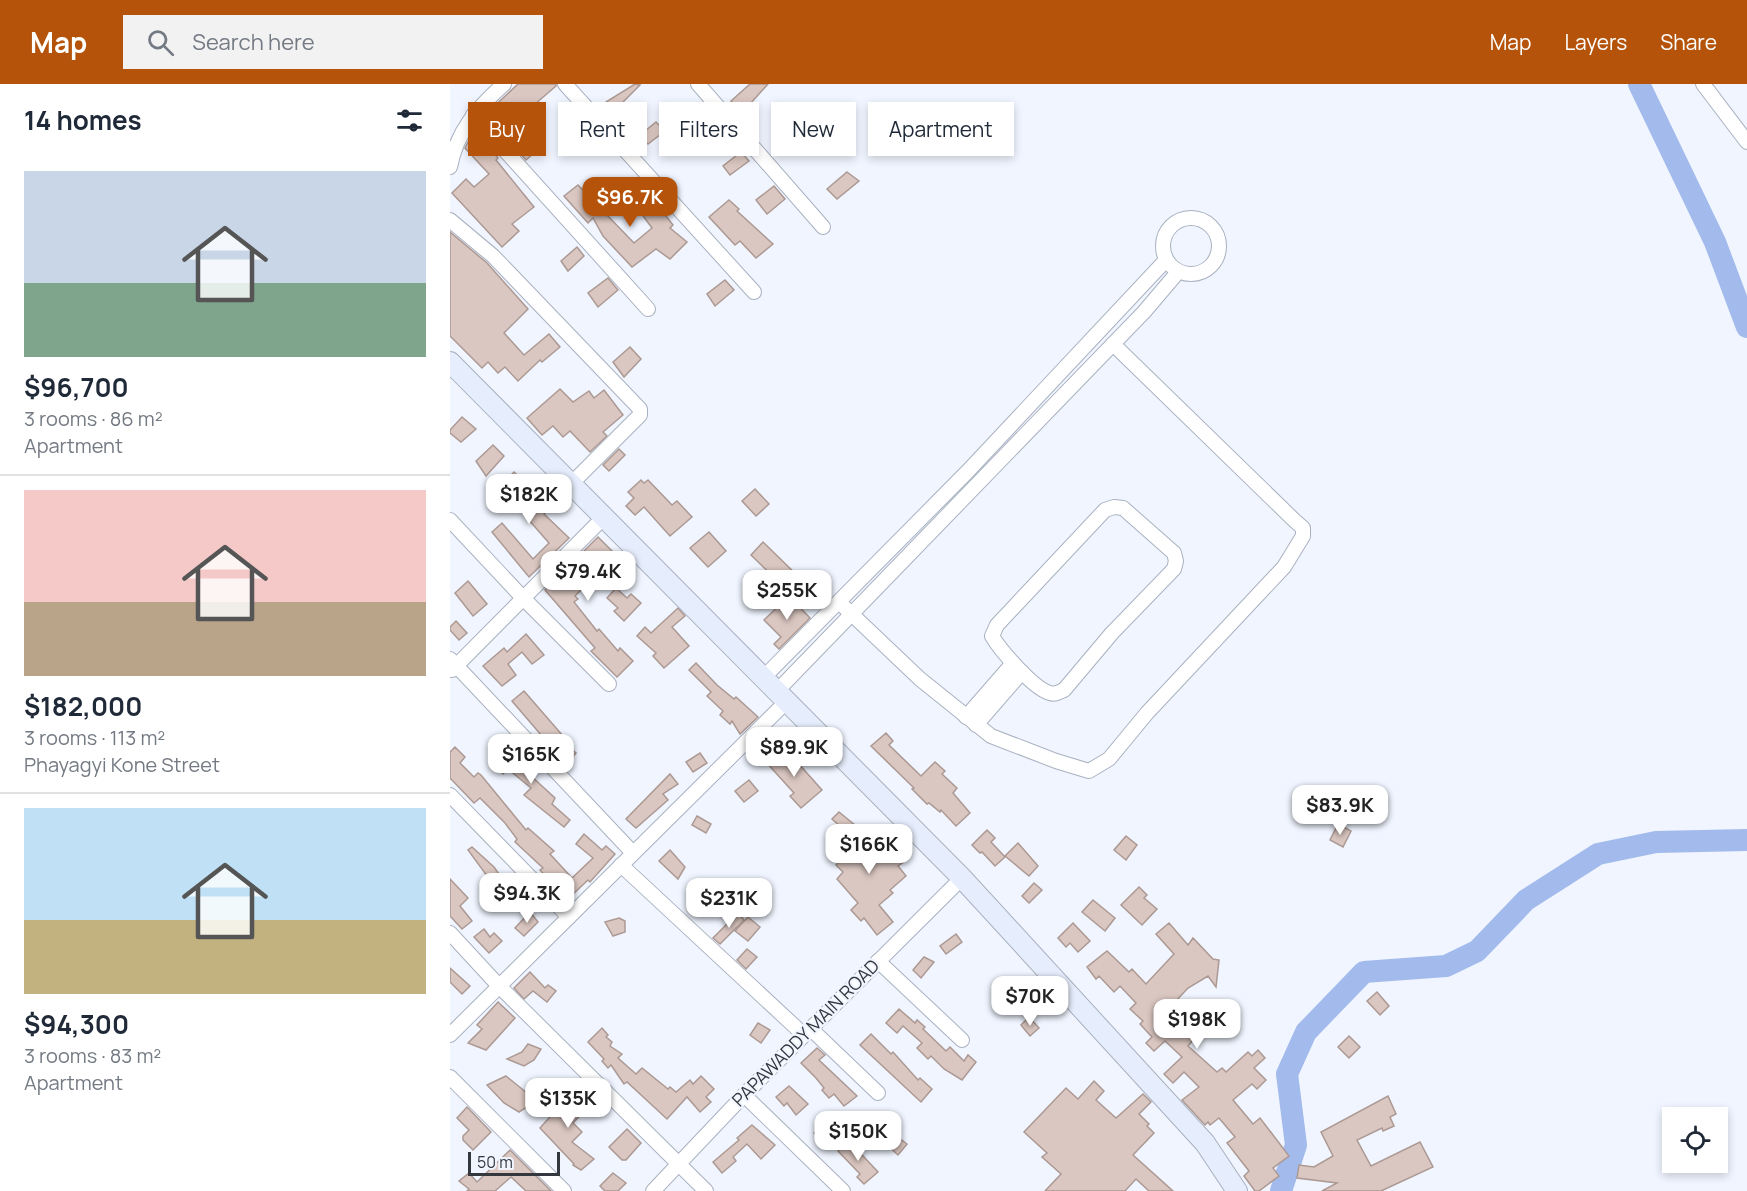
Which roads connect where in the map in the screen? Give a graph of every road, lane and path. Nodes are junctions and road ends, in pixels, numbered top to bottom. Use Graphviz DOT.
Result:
graph roads {
  1 [pos="504,84"];
  2 [pos="565,84"];
  3 [pos="698,84"];
  4 [pos="1703,84"];
  5 [pos="484,102"];
  6 [pos="468,123"];
  7 [pos="1747,142"];
  8 [pos="510,156"];
  9 [pos="450,167"];
  10 [pos="450,220"];
  11 [pos="824,227"];
  12 [pos="1166,260"];
  13 [pos="1178,272"];
  14 [pos="754,292"];
  15 [pos="648,309"];
  16 [pos="1113,344"];
  17 [pos="450,362"];
  18 [pos="1040,394"];
  19 [pos="1052,407"];
  20 [pos="572,484"];
  21 [pos="924,515"];
  22 [pos="604,517"];
  23 [pos="450,520"];
  24 [pos="935,528"];
  25 [pos="523,598"];
  26 [pos="840,603"];
  27 [pos="850,615"];
  28 [pos="452,666"];
  29 [pos="1017,668"];
  30 [pos="609,684"];
  31 [pos="776,690"];
  32 [pos="971,721"];
  33 [pos="450,795"];
  34 [pos="633,853"];
  35 [pos="621,865"];
  36 [pos="962,878"];
  37 [pos="569,917"];
  38 [pos="450,933"];
  39 [pos="878,961"];
  40 [pos="499,986"];
  41 [pos="807,1032"];
  42 [pos="450,1035"];
  43 [pos="962,1040"];
  44 [pos="450,1077"];
  45 [pos="878,1093"];
  46 [pos="744,1095"];
  47 [pos="678,1164"];
  48 [pos="1232,1184"];
  49 [pos="564,1191"];
  50 [pos="653,1191"];
  51 [pos="706,1191"];
  52 [pos="843,1191"];
  1 -- 5 [label="street"];
  2 -- 14 [label="street"];
  3 -- 11 [label="street"];
  4 -- 7 [label="street"];
  6 -- 9 [label="street"];
  8 -- 15 [label="street"];
  10 -- 20 [label="street"];
  12 -- 13 [label="street"];
  12 -- 13 [label="street"];
  12 -- 18 [label="street"];
  13 -- 16 [label="street"];
  16 -- 19 [label="street"];
  16 -- 32 [label="street"];
  17 -- 20 [label="street"];
  18 -- 19 [label="street"];
  18 -- 21 [label="street"];
  19 -- 24 [label="street"];
  20 -- 22 [label="street"];
  21 -- 24 [label="street"];
  21 -- 26 [label="street"];
  22 -- 25 [label="street"];
  22 -- 31 [label="street"];
  23 -- 25 [label="street"];
  24 -- 27 [label="street"];
  25 -- 28 [label="street"];
  25 -- 30 [label="street"];
  26 -- 27 [label="street"];
  26 -- 31 [label="street"];
  27 -- 31 [label="street"];
  27 -- 32 [label="street"];
  28 -- 34 [label="street"];
  29 -- 29 [label="street"];
  29 -- 32 [label="street"];
  31 -- 34 [label="street"];
  31 -- 36 [label="street"];
  33 -- 37 [label="street"];
  34 -- 35 [label="street"];
  35 -- 37 [label="street"];
  35 -- 41 [label="street"];
  36 -- 39 [label="street, PAPAWADDY MAIN ROAD"];
  36 -- 48 [label="street"];
  37 -- 40 [label="street"];
  38 -- 40 [label="street"];
  39 -- 41 [label="street, PAPAWADDY MAIN ROAD"];
  39 -- 43 [label="street"];
  40 -- 42 [label="street"];
  40 -- 47 [label="street"];
  41 -- 45 [label="street"];
  41 -- 46 [label="street, PAPAWADDY MAIN ROAD"];
  44 -- 49 [label="street"];
  46 -- 47 [label="street, PAPAWADDY MAIN ROAD"];
  46 -- 52 [label="street"];
  47 -- 50 [label="street, PAPAWADDY MAIN ROAD"];
  47 -- 51 [label="street"];
}
